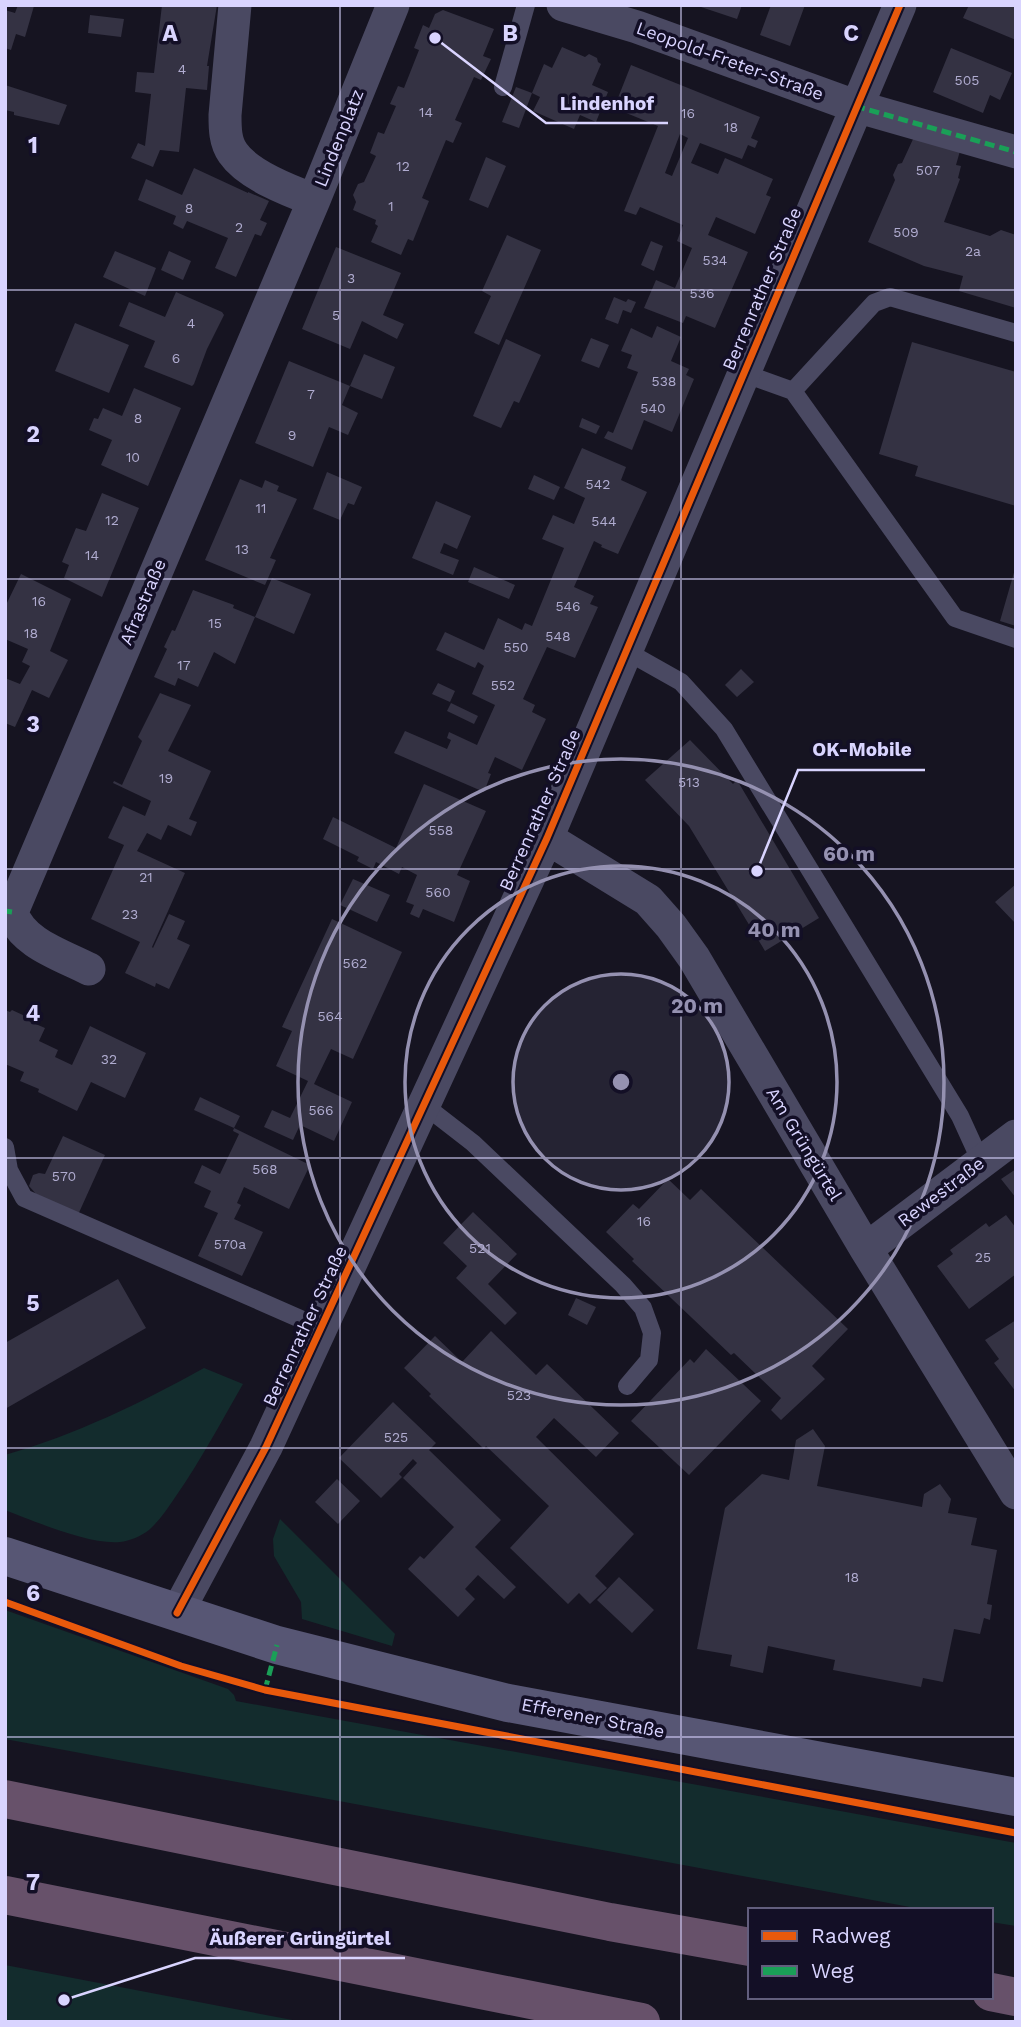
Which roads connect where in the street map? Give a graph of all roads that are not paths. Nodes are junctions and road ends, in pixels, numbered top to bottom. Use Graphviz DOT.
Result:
graph roads {
  1 [pos="235,5"];
  2 [pos="393,5"];
  3 [pos="526,5"];
  4 [pos="563,5"];
  5 [pos="900,5"];
  6 [pos="503,87"];
  7 [pos="855,106"];
  8 [pos="1016,152"];
  9 [pos="314,200"];
  10 [pos="1016,332"];
  11 [pos="743,373"];
  12 [pos="793,391"];
  13 [pos="1016,639"];
  14 [pos="626,652"];
  15 [pos="547,838"];
  16 [pos="89,969"];
  17 [pos="424,1105"];
  18 [pos="1016,1136"];
  19 [pos="5,1147"];
  20 [pos="981,1162"];
  21 [pos="866,1248"];
  22 [pos="321,1328"];
  23 [pos="627,1386"];
  24 [pos="1016,1493"];
  25 [pos="5,1556"];
  26 [pos="177,1614"];
  27 [pos="1016,1797"];
  28 [pos="5,1799"];
  29 [pos="5,1895"];
  30 [pos="748,1947"];
  31 [pos="993,1992"];
  32 [pos="1016,1997"];
  33 [pos="641,2022"];
  1 -- 9 [label="street, Lindenplatz"];
  2 -- 9 [label="street, Lindenplatz"];
  3 -- 6 [label="lane"];
  4 -- 7 [label="street, Leopold-Freter-Straße"];
  5 -- 7 [label="street, Berrenrather Straße"];
  7 -- 8 [label="street, Leopold-Freter-Straße"];
  7 -- 11 [label="street, Berrenrather Straße"];
  9 -- 16 [label="street, Afrastraße"];
  10 -- 12 [label="lane"];
  11 -- 12 [label="lane"];
  11 -- 14 [label="street, Berrenrather Straße"];
  12 -- 13 [label="lane"];
  14 -- 15 [label="street, Berrenrather Straße"];
  14 -- 20 [label="lane"];
  15 -- 17 [label="street, Berrenrather Straße"];
  15 -- 21 [label="street, Am Grüngürtel"];
  17 -- 22 [label="street, Berrenrather Straße"];
  17 -- 23 [label="lane"];
  18 -- 20 [label="street, Rewestraße"];
  19 -- 22 [label="lane"];
  20 -- 21 [label="street, Rewestraße"];
  21 -- 24 [label="street, Am Grüngürtel"];
  22 -- 26 [label="street, Berrenrather Straße"];
  25 -- 26 [label="street"];
  26 -- 27 [label="street, Efferener Straße"];
  28 -- 30 [label="highway"];
  29 -- 33 [label="highway"];
  31 -- 32 [label="highway"];
}
